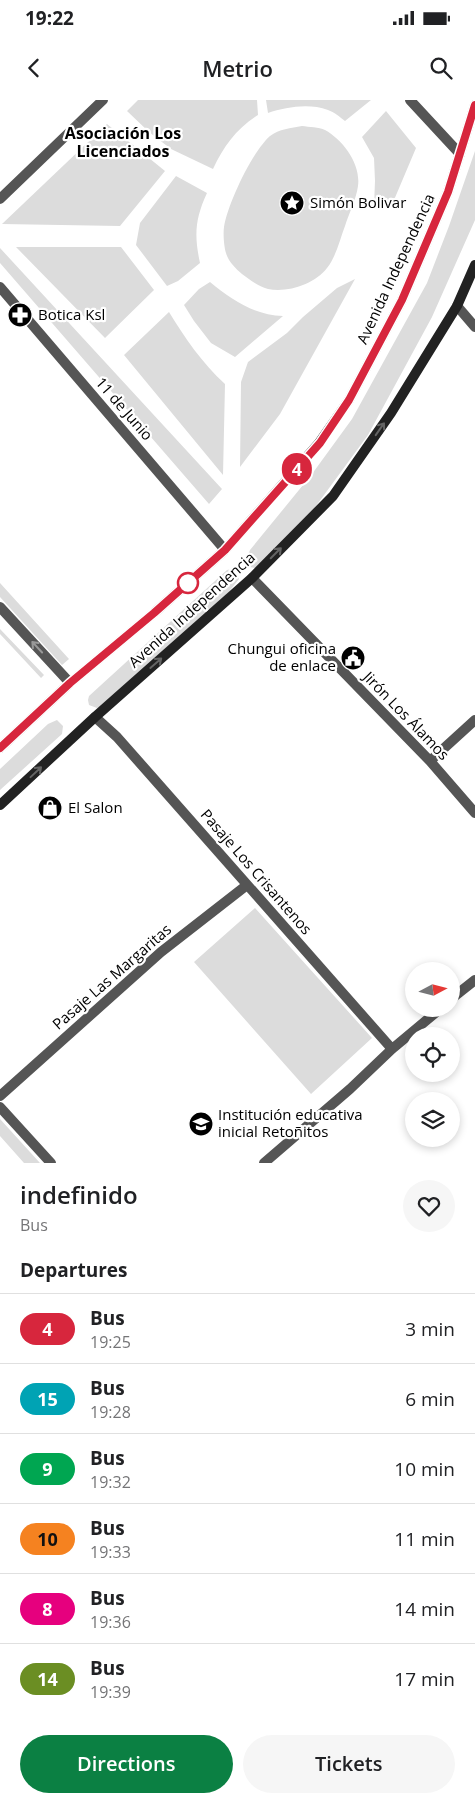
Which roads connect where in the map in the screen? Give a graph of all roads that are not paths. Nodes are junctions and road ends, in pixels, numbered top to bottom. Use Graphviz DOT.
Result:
graph roads {
  1 [pos="103,100"];
  2 [pos="410,100"];
  3 [pos="475,105"];
  4 [pos="460,154"];
  5 [pos="0,199"];
  6 [pos="475,264"];
  7 [pos="0,287"];
  8 [pos="457,306"];
  9 [pos="475,327"];
  10 [pos="225,550"];
  11 [pos="252,578"];
  12 [pos="0,607"];
  13 [pos="70,683"];
  14 [pos="95,717"];
  15 [pos="475,720"];
  16 [pos="0,748"];
  17 [pos="430,761"];
  18 [pos="0,805"];
  19 [pos="475,813"];
  20 [pos="247,885"];
  21 [pos="475,980"];
  22 [pos="460,992"];
  23 [pos="429,1018"];
  24 [pos="392,1049"];
  25 [pos="0,1096"];
  26 [pos="0,1107"];
  27 [pos="51,1163"];
  28 [pos="264,1163"];
  1 -- 5 [label="street"];
  2 -- 4 [label="street"];
  3 -- 4 [label="street, Avenida Independencia"];
  4 -- 10 [label="street, Avenida Independencia"];
  6 -- 8 [label="street, Avenida Independencia"];
  7 -- 10 [label="street, 11 de Junio"];
  8 -- 9 [label="street"];
  11 -- 8 [label="street, Avenida Independencia, one-way"];
  10 -- 13 [label="street, Avenida Independencia"];
  14 -- 11 [label="street, Avenida Independencia, one-way"];
  11 -- 17 [label="street, Jirón Los Álamos"];
  13 -- 12 [label="street, one-way"];
  13 -- 16 [label="street, Avenida Independencia"];
  18 -- 14 [label="street, Avenida Independencia, one-way"];
  14 -- 20 [label="street, Pasaje Los Crisantenos"];
  15 -- 17 [label="street"];
  17 -- 19 [label="street, Jirón Los Álamos"];
  20 -- 24 [label="street, Pasaje Los Crisantenos"];
  20 -- 25 [label="street, Pasaje Las Margaritas"];
  21 -- 22 [label="street"];
  23 -- 24 [label="street"];
  24 -- 28 [label="street"];
  26 -- 27 [label="street"];
}
